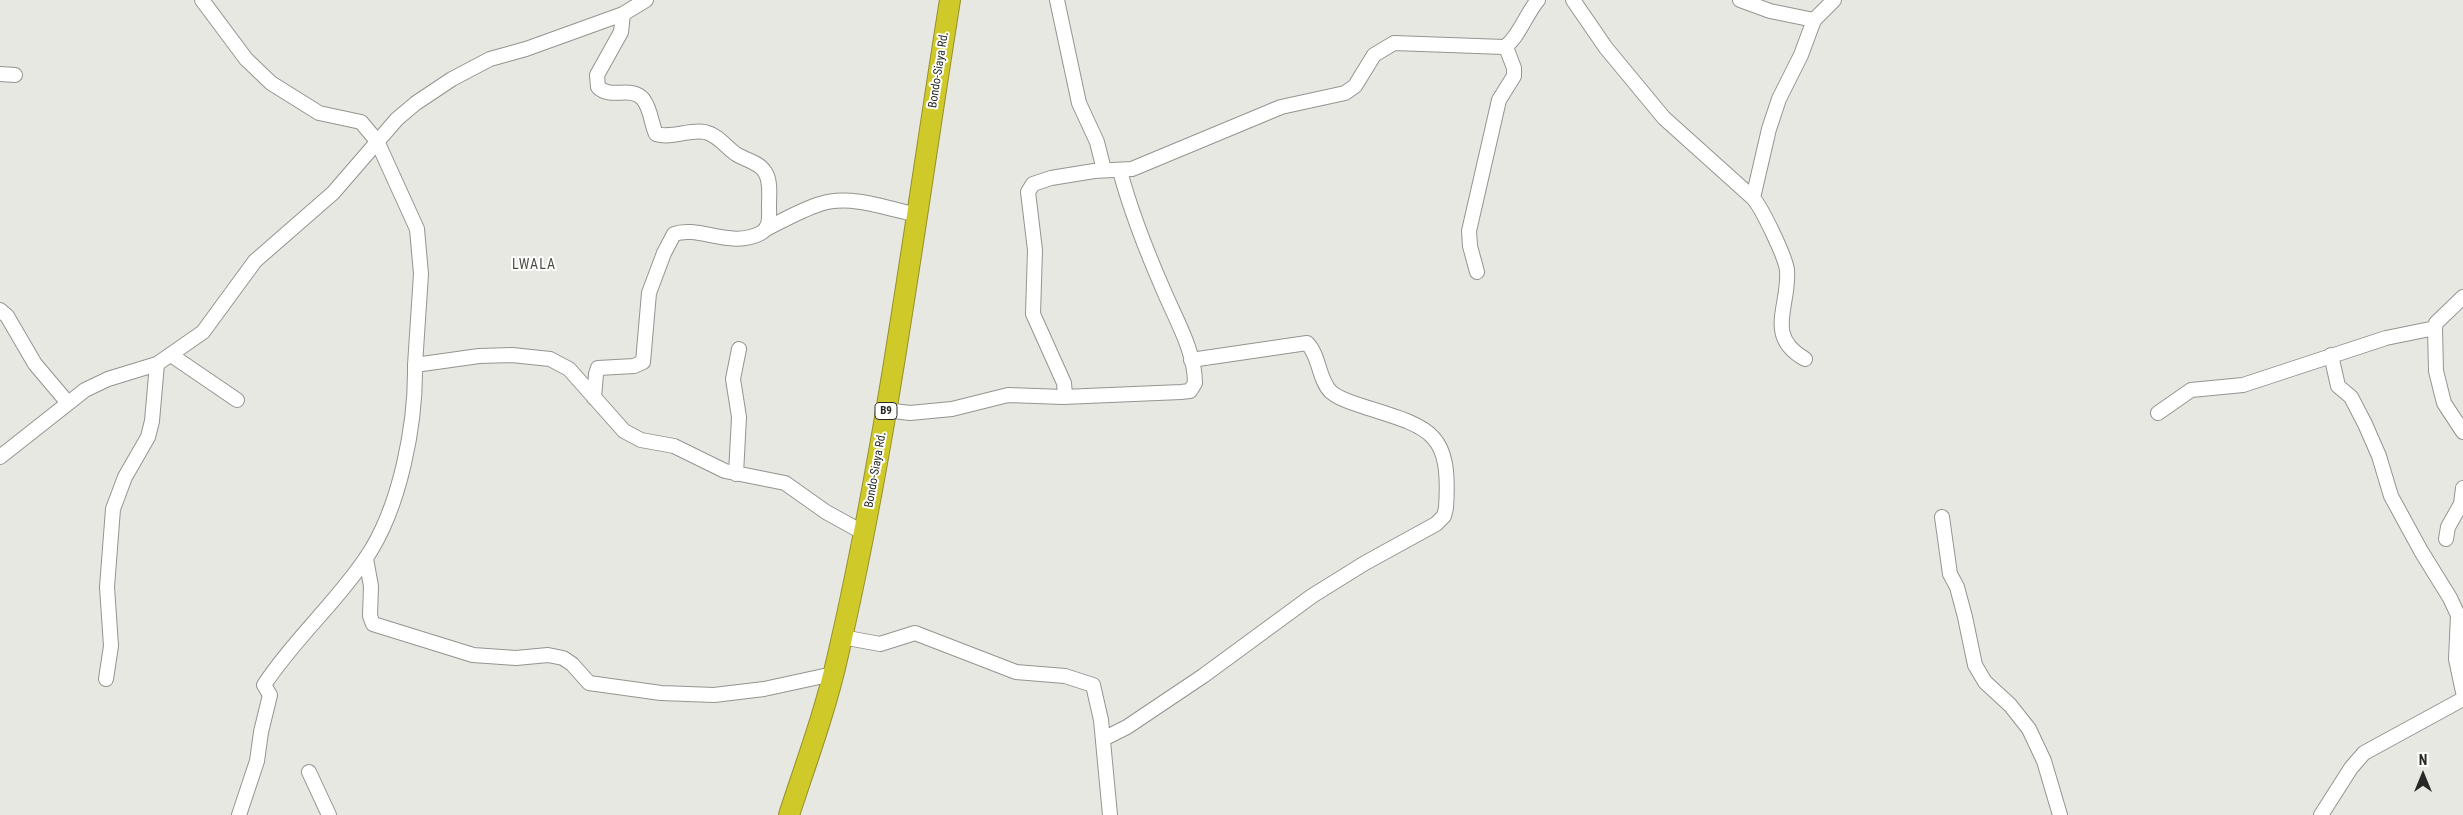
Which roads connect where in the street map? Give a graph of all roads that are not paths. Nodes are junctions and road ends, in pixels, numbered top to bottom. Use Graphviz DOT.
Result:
graph roads {
  1 [pos="202,0"];
  2 [pos="646,0"];
  3 [pos="950,0"];
  4 [pos="1057,0"];
  5 [pos="1538,0"];
  6 [pos="1573,0"];
  7 [pos="1740,0"];
  8 [pos="1834,0"];
  9 [pos="623,14"];
  10 [pos="1814,20"];
  11 [pos="1506,46"];
  12 [pos="0,74"];
  13 [pos="15,75"];
  14 [pos="377,141"];
  15 [pos="1104,170"];
  16 [pos="1120,170"];
  17 [pos="1753,198"];
  18 [pos="916,215"];
  19 [pos="766,229"];
  20 [pos="1477,272"];
  21 [pos="2463,297"];
  22 [pos="0,310"];
  23 [pos="2435,328"];
  24 [pos="739,349"];
  25 [pos="2331,355"];
  26 [pos="171,356"];
  27 [pos="1805,358"];
  28 [pos="1191,360"];
  29 [pos="156,364"];
  30 [pos="415,365"];
  31 [pos="1063,397"];
  32 [pos="594,398"];
  33 [pos="237,400"];
  34 [pos="68,403"];
  35 [pos="886,410"];
  36 [pos="2158,413"];
  37 [pos="2463,432"];
  38 [pos="0,457"];
  39 [pos="736,474"];
  40 [pos="2463,488"];
  41 [pos="1942,517"];
  42 [pos="864,533"];
  43 [pos="2446,539"];
  44 [pos="366,559"];
  45 [pos="842,637"];
  46 [pos="833,674"];
  47 [pos="106,679"];
  48 [pos="2463,692"];
  49 [pos="2463,699"];
  50 [pos="1103,739"];
  51 [pos="309,772"];
  52 [pos="239,815"];
  53 [pos="329,815"];
  54 [pos="788,815"];
  55 [pos="1110,815"];
  56 [pos="2060,815"];
  57 [pos="2321,815"];
  1 -- 14 [label="street"];
  2 -- 9 [label="street"];
  3 -- 18 [label="highway, Bondo-Siaya Rd. / B9"];
  4 -- 15 [label="street"];
  5 -- 11 [label="street"];
  6 -- 17 [label="street"];
  7 -- 10 [label="street"];
  8 -- 10 [label="street"];
  9 -- 14 [label="street"];
  9 -- 19 [label="street"];
  10 -- 17 [label="street"];
  11 -- 16 [label="street"];
  11 -- 20 [label="street"];
  12 -- 13 [label="street"];
  14 -- 26 [label="street"];
  14 -- 30 [label="street"];
  15 -- 16 [label="street"];
  15 -- 31 [label="street"];
  16 -- 28 [label="street"];
  17 -- 27 [label="street"];
  18 -- 19 [label="street"];
  18 -- 35 [label="highway, Bondo-Siaya Rd. / B9"];
  19 -- 32 [label="street"];
  21 -- 23 [label="street"];
  22 -- 34 [label="street"];
  23 -- 25 [label="street"];
  23 -- 37 [label="street"];
  24 -- 39 [label="street"];
  25 -- 36 [label="street"];
  25 -- 48 [label="street"];
  26 -- 29 [label="street"];
  26 -- 33 [label="street"];
  28 -- 31 [label="street"];
  28 -- 50 [label="street"];
  29 -- 34 [label="street"];
  29 -- 47 [label="street"];
  30 -- 32 [label="street"];
  30 -- 44 [label="street"];
  31 -- 35 [label="street"];
  32 -- 39 [label="street"];
  34 -- 38 [label="street"];
  35 -- 42 [label="highway, Bondo-Siaya Rd. / B9"];
  39 -- 42 [label="street"];
  40 -- 43 [label="street"];
  41 -- 56 [label="street"];
  42 -- 45 [label="highway, Bondo-Siaya Rd. / B9"];
  44 -- 46 [label="street"];
  44 -- 52 [label="street"];
  45 -- 46 [label="highway, Bondo-Siaya Rd. / B9"];
  45 -- 50 [label="street"];
  46 -- 54 [label="highway, Bondo-Siaya Rd. / B9"];
  49 -- 57 [label="street"];
  50 -- 55 [label="street"];
  51 -- 53 [label="street"];
}
